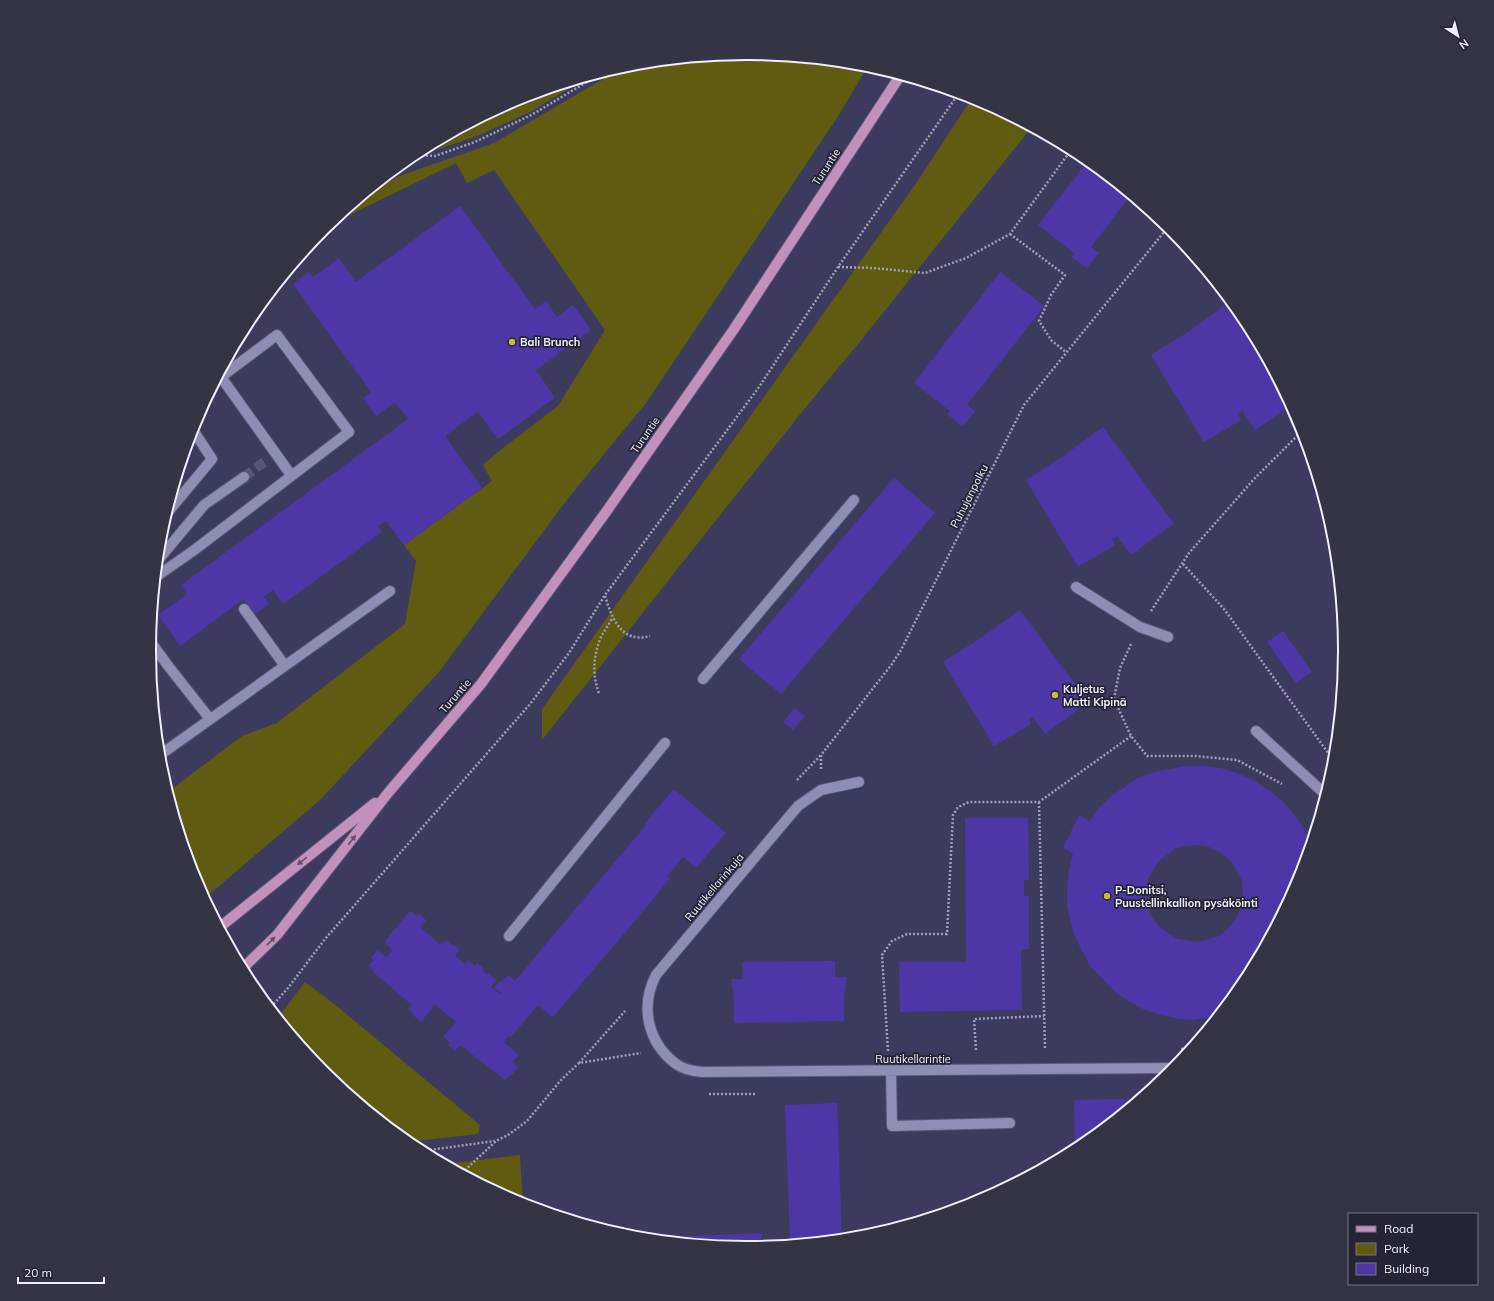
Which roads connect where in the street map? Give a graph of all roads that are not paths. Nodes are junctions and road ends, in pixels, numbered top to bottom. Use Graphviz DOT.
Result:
graph roads {
  1 [pos="898,79"];
  2 [pos="226,374"];
  3 [pos="223,379"];
  4 [pos="197,437"];
  5 [pos="291,475"];
  6 [pos="244,477"];
  7 [pos="854,500"];
  8 [pos="176,502"];
  9 [pos="166,550"];
  10 [pos="162,572"];
  11 [pos="1076,587"];
  12 [pos="390,591"];
  13 [pos="244,609"];
  14 [pos="1168,637"];
  15 [pos="156,649"];
  16 [pos="285,666"];
  17 [pos="703,679"];
  18 [pos="210,719"];
  19 [pos="1256,731"];
  20 [pos="665,743"];
  21 [pos="166,751"];
  22 [pos="858,782"];
  23 [pos="1320,790"];
  24 [pos="388,793"];
  25 [pos="223,923"];
  26 [pos="509,936"];
  27 [pos="247,964"];
  28 [pos="660,1048"];
  29 [pos="1165,1068"];
  30 [pos="891,1071"];
  31 [pos="1010,1122"];
  1 -- 24 [label="main road, Turuntie"];
  2 -- 5 [label="street"];
  3 -- 5 [label="street"];
  4 -- 8 [label="street"];
  5 -- 10 [label="street"];
  6 -- 9 [label="street"];
  7 -- 17 [label="street"];
  11 -- 14 [label="street"];
  12 -- 16 [label="street"];
  13 -- 16 [label="street"];
  15 -- 18 [label="street"];
  16 -- 18 [label="street"];
  18 -- 21 [label="street"];
  19 -- 23 [label="street"];
  20 -- 26 [label="street"];
  22 -- 28 [label="street, Ruutikellarinkuja"];
  24 -- 25 [label="main road, Turuntie, one-way"];
  27 -- 24 [label="main road, Turuntie, one-way"];
  28 -- 30 [label="street, Ruutikellarintie"];
  29 -- 30 [label="street, Ruutikellarintie"];
  30 -- 31 [label="street"];
}
